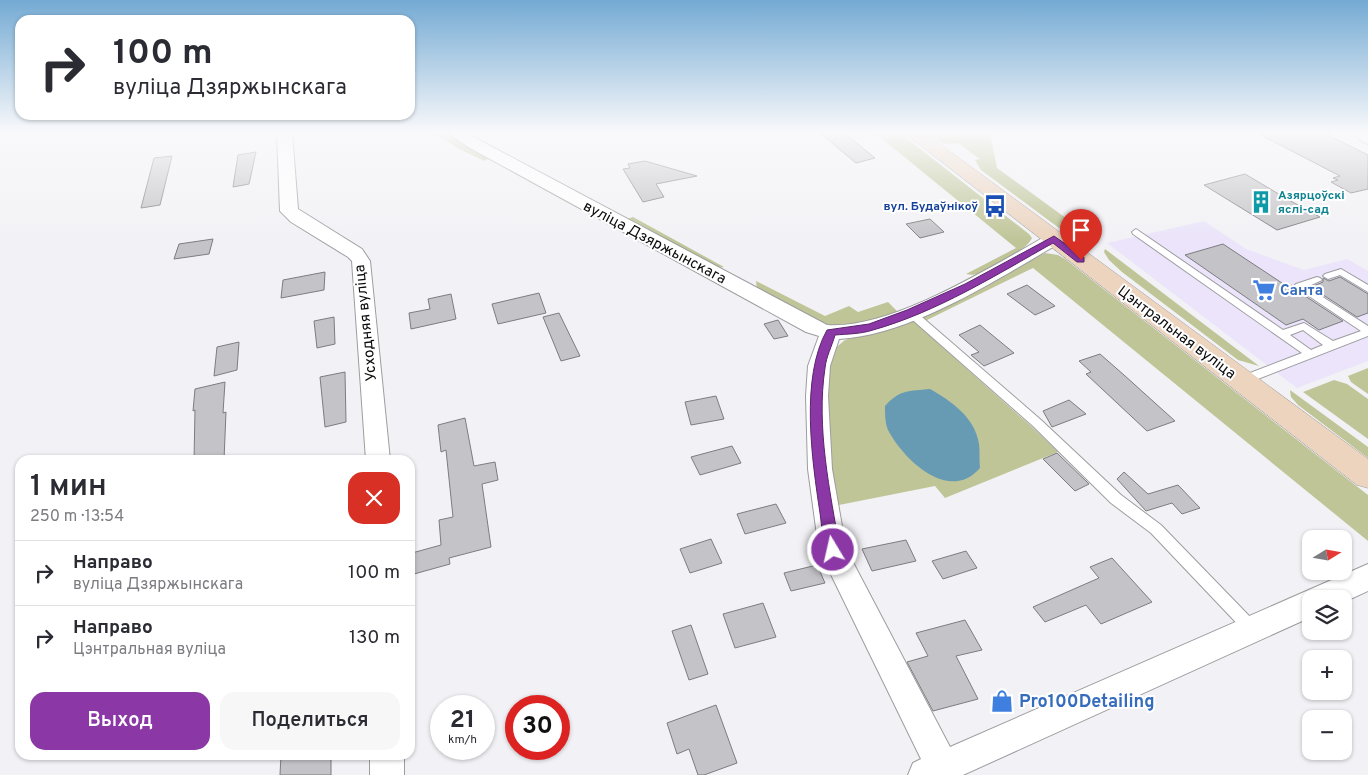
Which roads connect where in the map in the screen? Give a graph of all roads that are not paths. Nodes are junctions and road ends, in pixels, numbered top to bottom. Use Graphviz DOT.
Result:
graph roads {
  1 [pos="286,169"];
  2 [pos="520,169"];
  3 [pos="963,169"];
  4 [pos="1136,232"];
  5 [pos="1054,239"];
  6 [pos="1328,276"];
  7 [pos="1317,280"];
  8 [pos="1368,289"];
  9 [pos="911,313"];
  10 [pos="831,332"];
  11 [pos="1368,332"];
  12 [pos="1281,334"];
  13 [pos="1332,346"];
  14 [pos="1310,354"];
  15 [pos="1241,381"];
  16 [pos="378,455"];
  17 [pos="1368,476"];
  18 [pos="1368,577"];
  19 [pos="1340,590"];
  20 [pos="1302,607"];
  21 [pos="1253,630"];
  22 [pos="387,760"];
  23 [pos="934,772"];
  24 [pos="387,775"];
  1 -- 16 [label="street, Усходняя вуліца"];
  2 -- 10 [label="street, вуліца Дзяржынскага"];
  3 -- 5 [label="main road, Цэнтральная вуліца"];
  4 -- 12 [label="lane"];
  5 -- 9 [label="street, вуліца Дзяржынскага"];
  5 -- 15 [label="main road, Цэнтральная вуліца"];
  6 -- 8 [label="lane"];
  7 -- 11 [label="lane"];
  9 -- 10 [label="street, вуліца Дзяржынскага"];
  9 -- 21 [label="lane"];
  10 -- 23 [label="street"];
  11 -- 13 [label="lane"];
  12 -- 13 [label="lane"];
  12 -- 14 [label="lane"];
  13 -- 14 [label="lane"];
  14 -- 15 [label="lane"];
  15 -- 17 [label="main road, Цэнтральная вуліца"];
  18 -- 19 [label="street"];
  20 -- 21 [label="street"];
  21 -- 23 [label="street"];
  22 -- 24 [label="street"];
}
